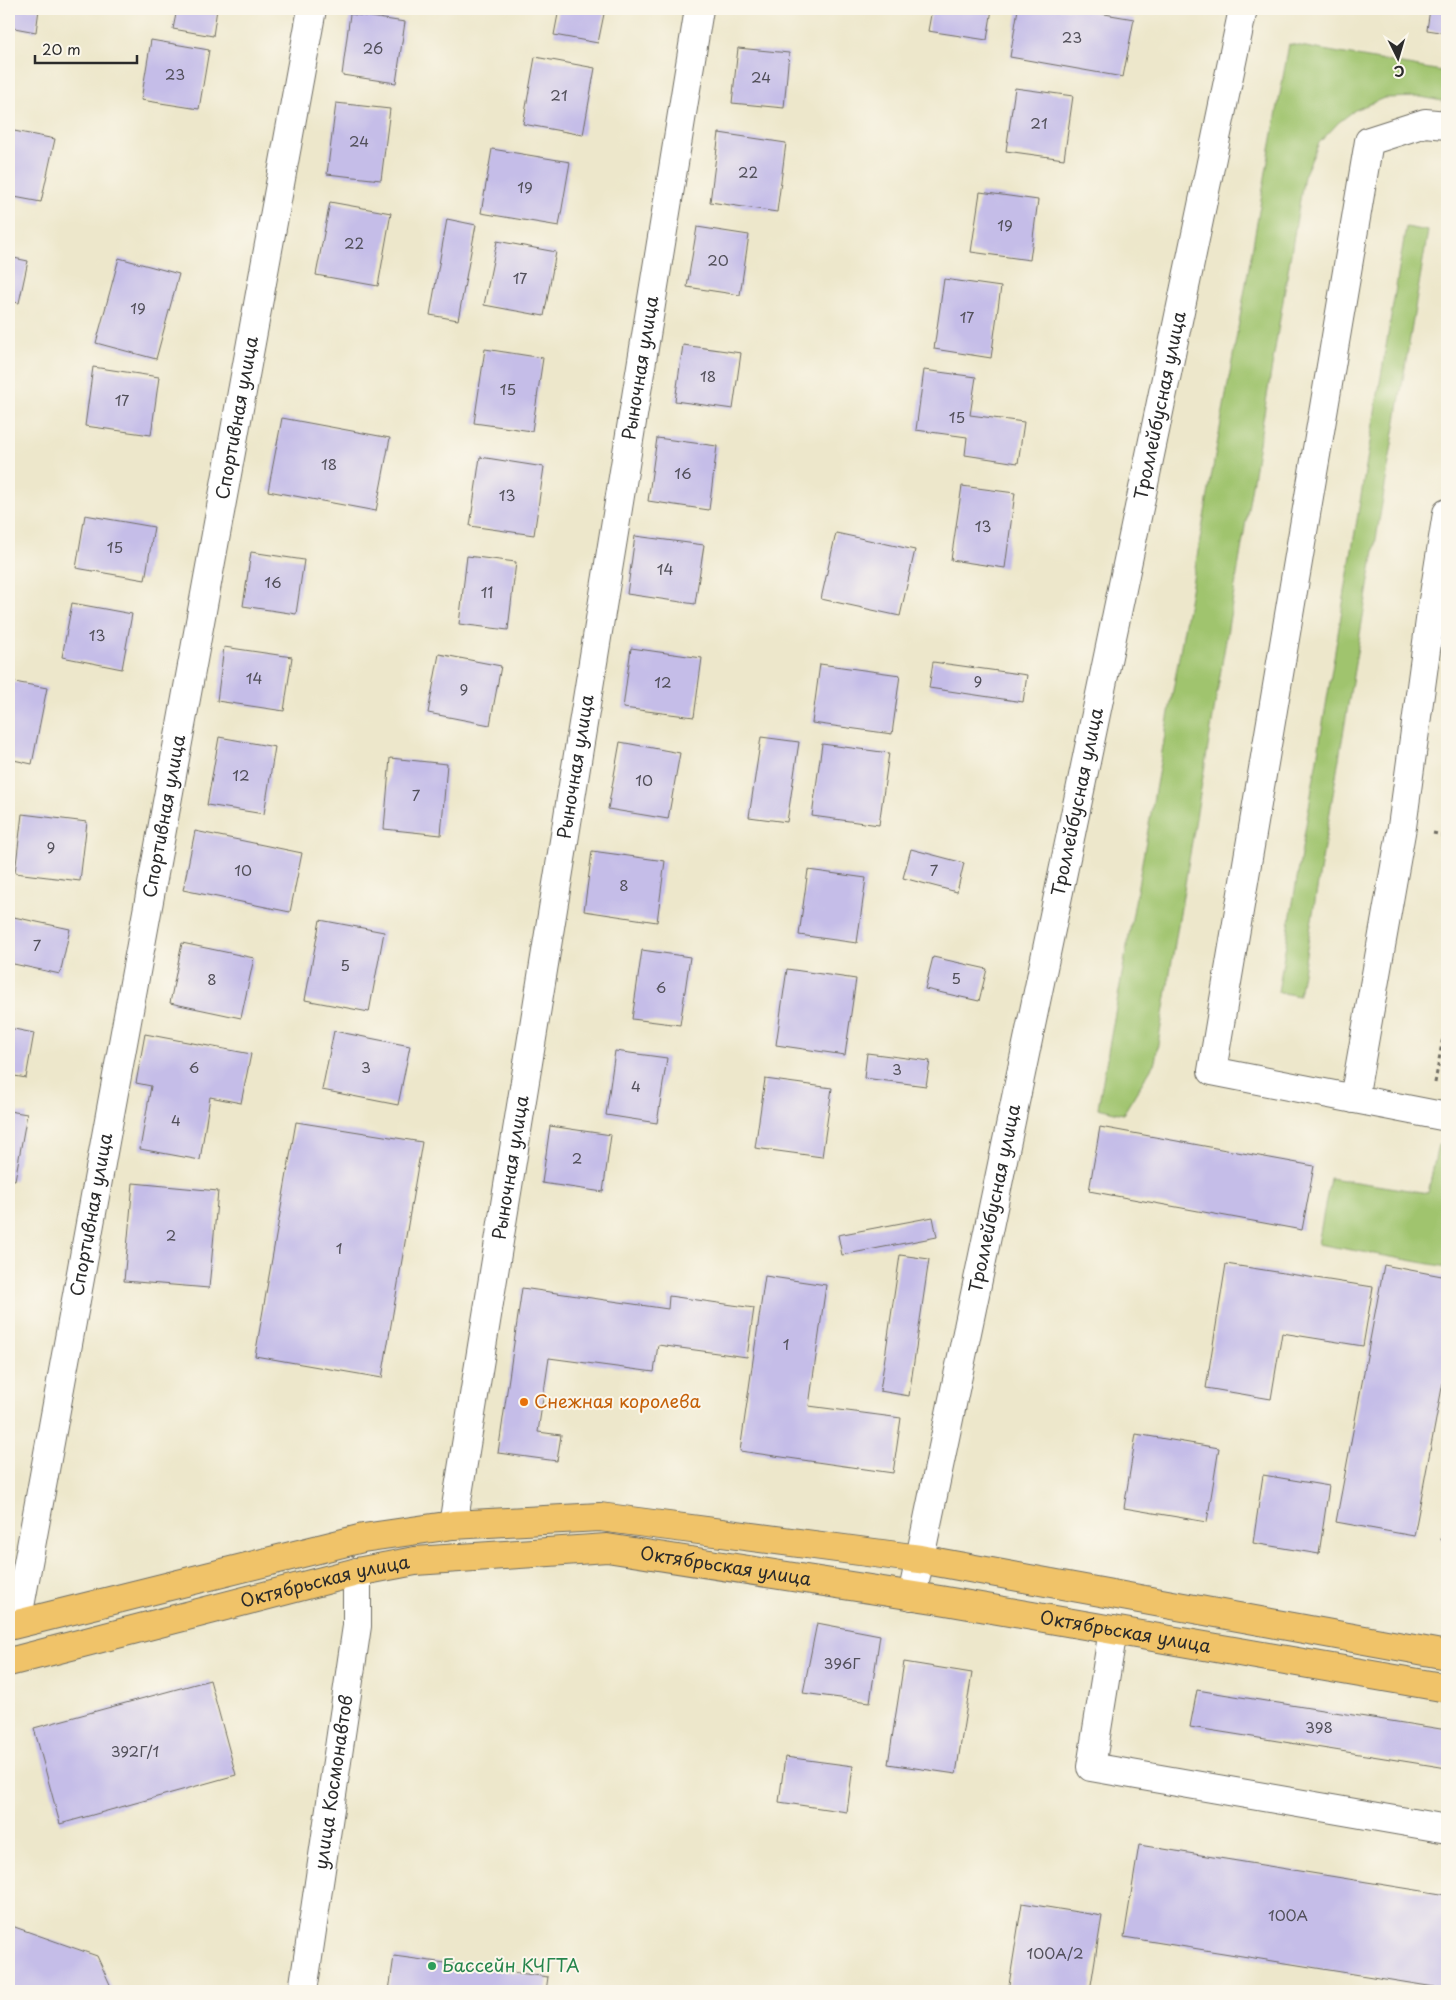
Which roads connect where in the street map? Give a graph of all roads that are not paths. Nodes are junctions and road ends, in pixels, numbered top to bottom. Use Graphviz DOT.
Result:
graph roads {
  1 [pos="312,9"];
  2 [pos="699,9"];
  3 [pos="1243,9"];
  4 [pos="1447,125"];
  5 [pos="1447,513"];
  6 [pos="1354,1099"];
  7 [pos="1438,1115"];
  8 [pos="453,1525"];
  9 [pos="920,1559"];
  10 [pos="357,1572"];
  11 [pos="912,1596"];
  12 [pos="13,1624"];
  13 [pos="1113,1630"];
  14 [pos="1447,1654"];
  15 [pos="9,1662"];
  16 [pos="1447,1688"];
  17 [pos="1447,1829"];
  18 [pos="302,1991"];
  1 -- 12 [label="street, Спортивная улица"];
  2 -- 8 [label="street, Рыночная улица"];
  3 -- 9 [label="street, Троллейбусная улица"];
  4 -- 6 [label="street"];
  5 -- 6 [label="street"];
  6 -- 7 [label="street"];
  8 -- 9 [label="main road, Октябрьская улица"];
  8 -- 12 [label="main road, Октябрьская улица"];
  9 -- 11 [label="street, Троллейбусная улица"];
  9 -- 14 [label="main road, Октябрьская улица"];
  10 -- 11 [label="main road, Октябрьская улица"];
  10 -- 15 [label="main road, Октябрьская улица"];
  10 -- 18 [label="street, улица Космонавтов"];
  11 -- 13 [label="main road, Октябрьская улица"];
  13 -- 16 [label="main road, Октябрьская улица"];
  13 -- 17 [label="street"];
}
